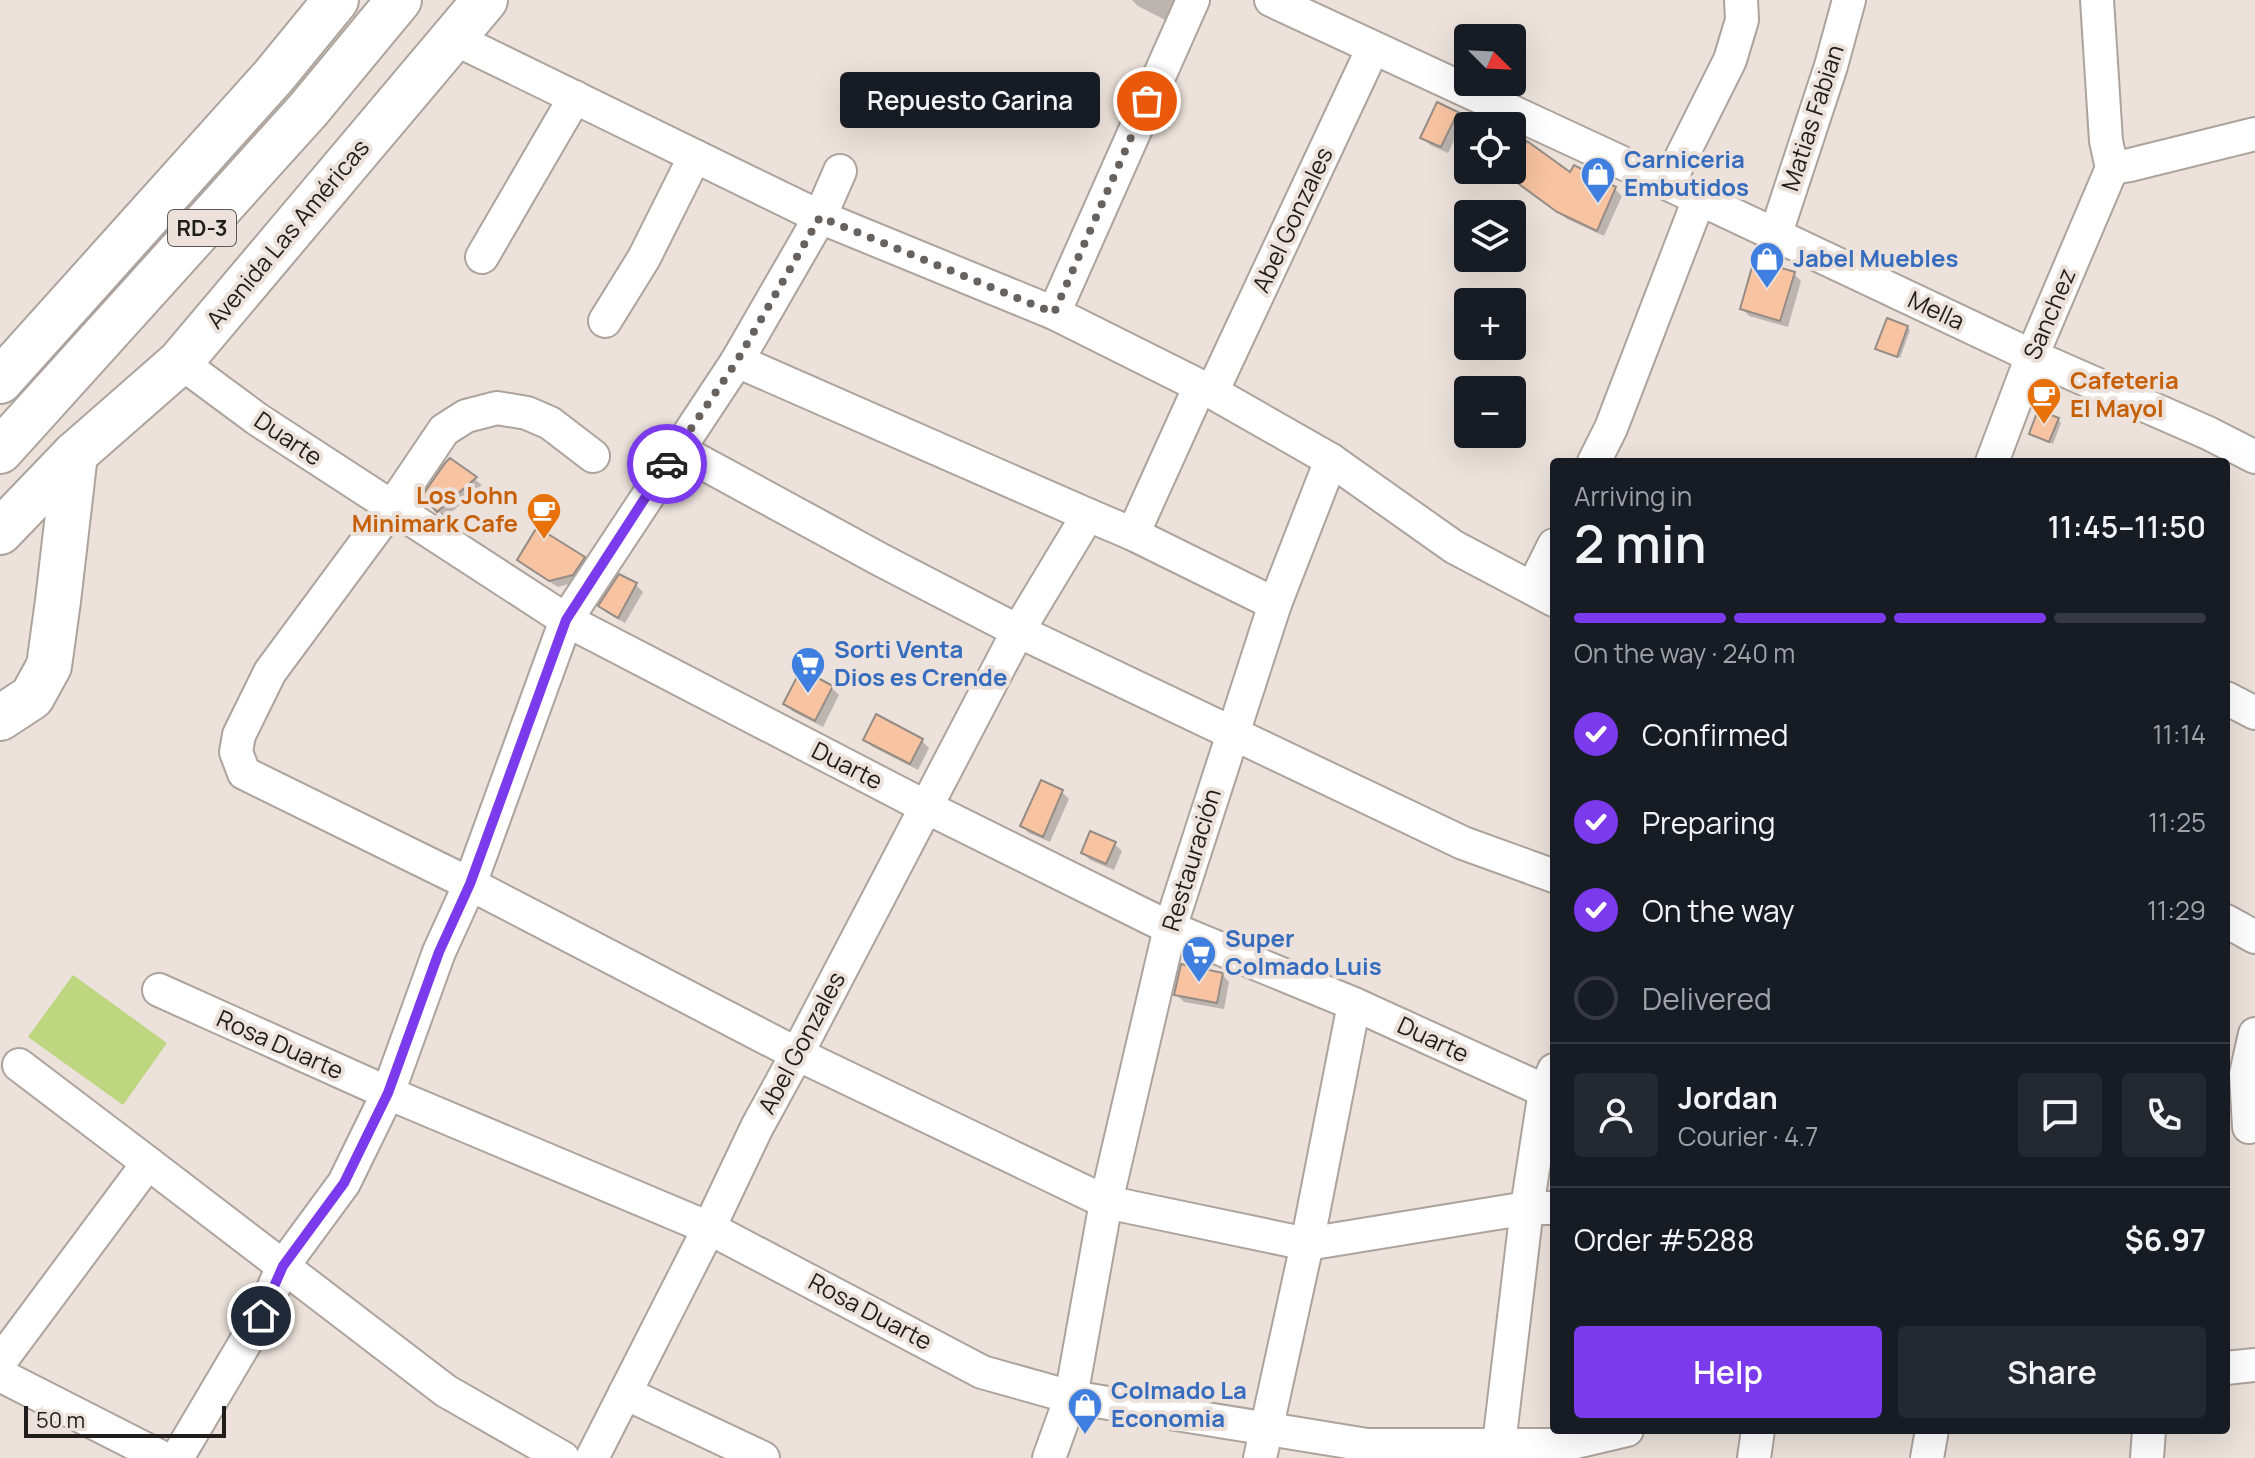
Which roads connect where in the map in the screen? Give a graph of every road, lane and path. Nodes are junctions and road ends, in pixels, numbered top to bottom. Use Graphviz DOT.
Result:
graph roads {
  1 [pos="336,0"];
  2 [pos="399,0"];
  3 [pos="485,0"];
  4 [pos="1193,0"];
  5 [pos="1271,0"];
  6 [pos="1741,0"];
  7 [pos="1849,0"];
  8 [pos="2097,0"];
  9 [pos="453,38"];
  10 [pos="1373,48"];
  11 [pos="575,97"];
  12 [pos="2255,134"];
  13 [pos="695,156"];
  14 [pos="2112,168"];
  15 [pos="840,171"];
  16 [pos="1668,184"];
  17 [pos="1699,199"];
  18 [pos="820,217"];
  19 [pos="1775,236"];
  20 [pos="482,257"];
  21 [pos="1054,313"];
  22 [pos="605,321"];
  23 [pos="2032,356"];
  24 [pos="737,361"];
  25 [pos="180,362"];
  26 [pos="0,381"];
  27 [pos="1206,389"];
  28 [pos="677,449"];
  29 [pos="0,451"];
  30 [pos="75,454"];
  31 [pos="593,456"];
  32 [pos="2255,457"];
  33 [pos="1596,458"];
  34 [pos="1994,458"];
  35 [pos="1331,460"];
  36 [pos="392,507"];
  37 [pos="1088,515"];
  38 [pos="0,532"];
  39 [pos="1133,534"];
  40 [pos="1550,565"];
  41 [pos="1544,594"];
  42 [pos="1275,604"];
  43 [pos="566,620"];
  44 [pos="1018,631"];
  45 [pos="2230,700"];
  46 [pos="2255,713"];
  47 [pos="1,716"];
  48 [pos="1232,733"];
  49 [pos="926,807"];
  50 [pos="1550,875"];
  51 [pos="470,884"];
  52 [pos="2230,923"];
  53 [pos="1170,928"];
  54 [pos="2255,937"];
  55 [pos="159,990"];
  56 [pos="1354,1004"];
  57 [pos="2255,1034"];
  58 [pos="797,1054"];
  59 [pos="19,1065"];
  60 [pos="2236,1072"];
  61 [pos="1550,1085"];
  62 [pos="388,1093"];
  63 [pos="1550,1097"];
  64 [pos="2243,1129"];
  65 [pos="148,1163"];
  66 [pos="1106,1202"];
  67 [pos="1541,1208"];
  68 [pos="709,1228"];
  69 [pos="1307,1244"];
  70 [pos="283,1266"];
  71 [pos="0,1362"];
  72 [pos="2255,1365"];
  73 [pos="2230,1368"];
  74 [pos="0,1375"];
  75 [pos="625,1393"];
  76 [pos="1071,1397"];
  77 [pos="1615,1434"];
  78 [pos="1757,1434"];
  79 [pos="1931,1434"];
  80 [pos="2149,1434"];
  81 [pos="1264,1444"];
  82 [pos="1499,1444"];
  83 [pos="1563,1451"];
  84 [pos="1366,1452"];
  85 [pos="163,1458"];
  86 [pos="177,1458"];
  87 [pos="563,1458"];
  88 [pos="592,1458"];
  89 [pos="763,1458"];
  90 [pos="1049,1458"];
  91 [pos="1754,1458"];
  92 [pos="1927,1458"];
  93 [pos="2147,1458"];
  1 -- 26 [label="main road, RD-3"];
  2 -- 29 [label="main road, RD-3"];
  3 -- 9 [label="main road, Avenida Las Américas"];
  4 -- 21 [label="street"];
  5 -- 10 [label="street, Mella"];
  6 -- 16 [label="street"];
  7 -- 19 [label="street, Matias Fabian"];
  8 -- 14 [label="street"];
  9 -- 11 [label="street"];
  9 -- 25 [label="main road, Avenida Las Américas"];
  10 -- 16 [label="street, Mella"];
  10 -- 27 [label="street, Abel Gonzales"];
  11 -- 13 [label="street"];
  11 -- 20 [label="street"];
  12 -- 14 [label="street"];
  13 -- 18 [label="street"];
  13 -- 22 [label="street"];
  14 -- 23 [label="street, Sanchez"];
  15 -- 18 [label="street"];
  16 -- 17 [label="street, Mella"];
  17 -- 19 [label="street, Mella"];
  17 -- 33 [label="street"];
  18 -- 21 [label="street"];
  18 -- 24 [label="street"];
  19 -- 23 [label="street, Mella"];
  21 -- 27 [label="street"];
  23 -- 32 [label="street, Mella"];
  23 -- 34 [label="street, Sanchez"];
  24 -- 28 [label="street"];
  24 -- 37 [label="street"];
  25 -- 30 [label="main road, Avenida Las Américas"];
  25 -- 36 [label="street, Duarte"];
  27 -- 35 [label="street"];
  27 -- 39 [label="street, Abel Gonzales"];
  28 -- 43 [label="street"];
  28 -- 44 [label="street"];
  30 -- 38 [label="main road, Avenida Las Américas"];
  30 -- 47 [label="main road"];
  31 -- 36 [label="street"];
  35 -- 41 [label="street"];
  35 -- 42 [label="street, Restauración"];
  36 -- 43 [label="street, Duarte"];
  36 -- 51 [label="street"];
  37 -- 39 [label="street"];
  37 -- 44 [label="street, Abel Gonzales"];
  39 -- 42 [label="street"];
  40 -- 41 [label="street"];
  42 -- 48 [label="street, Restauración"];
  43 -- 49 [label="street, Duarte"];
  43 -- 51 [label="street"];
  44 -- 48 [label="street"];
  44 -- 49 [label="street, Abel Gonzales"];
  45 -- 46 [label="street"];
  48 -- 50 [label="street"];
  48 -- 53 [label="street, Restauración"];
  49 -- 53 [label="street, Duarte"];
  49 -- 58 [label="street, Abel Gonzales"];
  51 -- 58 [label="street"];
  51 -- 62 [label="street"];
  52 -- 54 [label="street"];
  53 -- 56 [label="street, Duarte"];
  53 -- 66 [label="street, Restauración"];
  55 -- 62 [label="street, Rosa Duarte"];
  56 -- 61 [label="street, Duarte"];
  56 -- 69 [label="street"];
  57 -- 60 [label="street"];
  58 -- 66 [label="street"];
  58 -- 68 [label="street, Abel Gonzales"];
  59 -- 65 [label="street"];
  60 -- 64 [label="street"];
  62 -- 68 [label="street, Rosa Duarte"];
  62 -- 70 [label="street"];
  63 -- 67 [label="street"];
  65 -- 70 [label="street"];
  65 -- 71 [label="street"];
  66 -- 69 [label="street"];
  66 -- 76 [label="street, Restauración"];
  67 -- 69 [label="street"];
  67 -- 82 [label="street"];
  68 -- 75 [label="street, Abel Gonzales"];
  68 -- 76 [label="street, Rosa Duarte"];
  69 -- 81 [label="street"];
  70 -- 86 [label="street"];
  70 -- 87 [label="street"];
  72 -- 73 [label="street"];
  74 -- 85 [label="street"];
  75 -- 88 [label="street, Abel Gonzales"];
  75 -- 89 [label="street"];
  76 -- 81 [label="street, Rosa Duarte"];
  76 -- 90 [label="street, Restauración"];
  77 -- 83 [label="street, Rosa Duarte"];
  78 -- 91 [label="street"];
  79 -- 92 [label="street"];
  80 -- 93 [label="street"];
  81 -- 84 [label="street, Rosa Duarte"];
  82 -- 83 [label="street, Rosa Duarte"];
  82 -- 84 [label="street, Rosa Duarte"];
}
